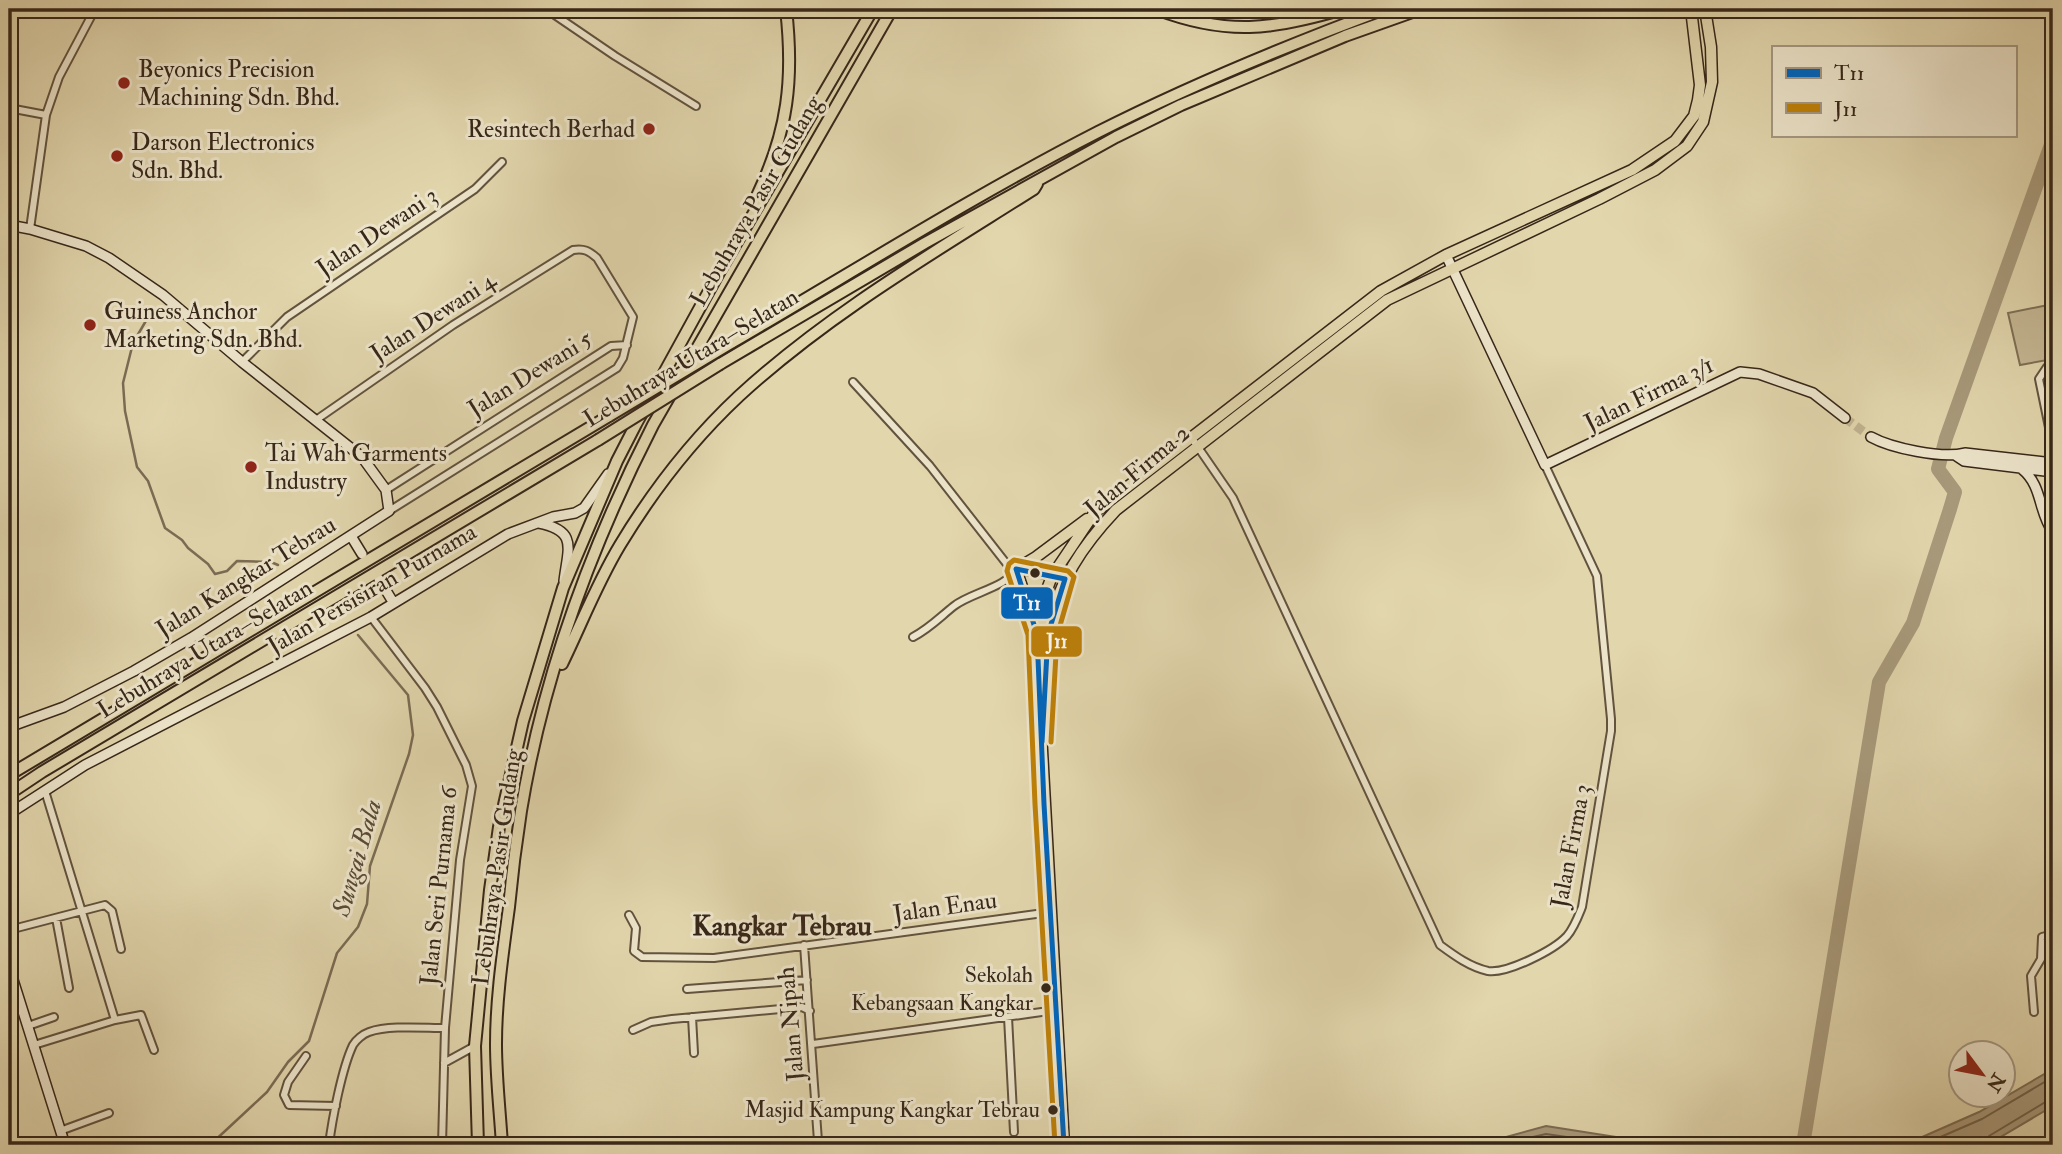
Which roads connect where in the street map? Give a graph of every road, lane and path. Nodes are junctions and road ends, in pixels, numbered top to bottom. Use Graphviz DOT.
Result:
graph roads {
  1 [pos="95,9"];
  2 [pos="546,9"];
  3 [pos="786,9"];
  4 [pos="873,9"];
  5 [pos="892,9"];
  6 [pos="1156,9"];
  7 [pos="1343,9"];
  8 [pos="1385,9"];
  9 [pos="1421,9"];
  10 [pos="1691,9"];
  11 [pos="1705,9"];
  12 [pos="696,106"];
  13 [pos="9,108"];
  14 [pos="46,115"];
  15 [pos="502,162"];
  16 [pos="1040,178"];
  17 [pos="9,225"];
  18 [pos="30,229"];
  19 [pos="1446,255"];
  20 [pos="1452,268"];
  21 [pos="720,271"];
  22 [pos="627,345"];
  23 [pos="242,362"];
  24 [pos="2053,366"];
  25 [pos="853,382"];
  26 [pos="1844,418"];
  27 [pos="316,420"];
  28 [pos="1191,437"];
  29 [pos="1871,437"];
  30 [pos="2053,446"];
  31 [pos="1197,447"];
  32 [pos="1955,455"];
  33 [pos="617,461"];
  34 [pos="2053,463"];
  35 [pos="1545,465"];
  36 [pos="2022,468"];
  37 [pos="2053,472"];
  38 [pos="386,490"];
  39 [pos="2053,508"];
  40 [pos="389,511"];
  41 [pos="1096,512"];
  42 [pos="537,523"];
  43 [pos="2053,530"];
  44 [pos="351,536"];
  45 [pos="362,554"];
  46 [pos="1016,569"];
  47 [pos="1052,576"];
  48 [pos="379,579"];
  49 [pos="1065,579"];
  50 [pos="563,588"];
  51 [pos="393,603"];
  52 [pos="371,617"];
  53 [pos="1038,634"];
  54 [pos="914,636"];
  55 [pos="552,681"];
  56 [pos="9,727"];
  57 [pos="1042,743"];
  58 [pos="9,775"];
  59 [pos="45,791"];
  60 [pos="9,794"];
  61 [pos="9,814"];
  62 [pos="81,912"];
  63 [pos="1051,912"];
  64 [pos="629,915"];
  65 [pos="57,918"];
  66 [pos="9,930"];
  67 [pos="2053,934"];
  68 [pos="804,945"];
  69 [pos="121,949"];
  70 [pos="9,967"];
  71 [pos="807,980"];
  72 [pos="69,988"];
  73 [pos="687,989"];
  74 [pos="1056,1010"];
  75 [pos="810,1011"];
  76 [pos="2034,1012"];
  77 [pos="54,1017"];
  78 [pos="692,1017"];
  79 [pos="1008,1017"];
  80 [pos="115,1020"];
  81 [pos="28,1026"];
  82 [pos="445,1028"];
  83 [pos="633,1030"];
  84 [pos="813,1044"];
  85 [pos="34,1045"];
  86 [pos="475,1046"];
  87 [pos="154,1050"];
  88 [pos="694,1053"];
  89 [pos="306,1056"];
  90 [pos="444,1063"];
  91 [pos="336,1107"];
  92 [pos="109,1113"];
  93 [pos="60,1131"];
  94 [pos="1014,1132"];
  95 [pos="65,1145"];
  96 [pos="329,1145"];
  97 [pos="442,1145"];
  98 [pos="478,1145"];
  99 [pos="502,1145"];
  100 [pos="788,1145"];
  101 [pos="1063,1145"];
  1 -- 14 [label="street"];
  2 -- 12 [label="street"];
  3 -- 21 [label="highway"];
  4 -- 21 [label="highway, Lebuhraya Pasir Gudang"];
  5 -- 55 [label="highway, Lebuhraya Pasir Gudang"];
  6 -- 7 [label="highway"];
  8 -- 58 [label="highway, Lebuhraya Utara–Selatan, bridge"];
  9 -- 16 [label="highway, Lebuhraya Utara–Selatan"];
  10 -- 19 [label="main road, Jalan Firma 2"];
  11 -- 20 [label="main road, Jalan Firma 2"];
  13 -- 14 [label="street"];
  14 -- 18 [label="street"];
  15 -- 23 [label="street, Jalan Dewani 3"];
  16 -- 55 [label="highway"];
  16 -- 60 [label="highway, Lebuhraya Utara–Selatan, bridge"];
  17 -- 18 [label="street"];
  18 -- 23 [label="street"];
  19 -- 20 [label="street, Jalan Firma 3"];
  19 -- 28 [label="main road, Jalan Firma 2"];
  20 -- 31 [label="main road, Jalan Firma 2"];
  20 -- 35 [label="street, Jalan Firma 3"];
  21 -- 33 [label="highway, Lebuhraya Pasir Gudang"];
  22 -- 27 [label="street, Jalan Dewani 4"];
  22 -- 38 [label="street, Jalan Dewani 5"];
  22 -- 40 [label="street, Jalan Kangkar Tebrau"];
  23 -- 27 [label="street"];
  24 -- 30 [label="street"];
  25 -- 46 [label="street"];
  26 -- 35 [label="street, Jalan Firma 3/1"];
  27 -- 38 [label="street"];
  28 -- 31 [label="street, Jalan Firma 3"];
  28 -- 41 [label="main road, Jalan Firma 2"];
  29 -- 32 [label="street"];
  31 -- 35 [label="street, Jalan Firma 3"];
  31 -- 49 [label="main road, Jalan Firma 2"];
  32 -- 34 [label="street"];
  32 -- 36 [label="street"];
  33 -- 42 [label="street, Jalan Persisiran Purnama"];
  33 -- 50 [label="highway, Lebuhraya Pasir Gudang"];
  36 -- 37 [label="street"];
  36 -- 43 [label="street"];
  38 -- 40 [label="street"];
  39 -- 43 [label="street"];
  40 -- 44 [label="street, Jalan Kangkar Tebrau"];
  41 -- 46 [label="main road"];
  41 -- 47 [label="main road, Jalan Firma 2"];
  42 -- 50 [label="street"];
  42 -- 51 [label="street, Jalan Persisiran Purnama"];
  44 -- 45 [label="street"];
  44 -- 56 [label="street, Jalan Kangkar Tebrau"];
  46 -- 47 [label="street"];
  46 -- 53 [label="main road"];
  46 -- 54 [label="street"];
  47 -- 49 [label="street"];
  47 -- 53 [label="main road, Jalan Firma 2"];
  48 -- 51 [label="street"];
  49 -- 57 [label="main road, Jalan Firma 2"];
  50 -- 86 [label="highway, Lebuhraya Pasir Gudang"];
  51 -- 52 [label="street, Jalan Persisiran Purnama"];
  52 -- 59 [label="street, Jalan Persisiran Purnama"];
  52 -- 82 [label="street, Jalan Seri Purnama 6"];
  53 -- 57 [label="main road, Jalan Firma 2"];
  55 -- 99 [label="highway, Lebuhraya Pasir Gudang"];
  57 -- 63 [label="main road"];
  59 -- 61 [label="street, Jalan Persisiran Purnama"];
  59 -- 62 [label="street"];
  62 -- 65 [label="street"];
  62 -- 69 [label="street"];
  62 -- 80 [label="street"];
  63 -- 68 [label="street, Jalan Enau"];
  63 -- 74 [label="main road"];
  64 -- 68 [label="street, Jalan Enau"];
  65 -- 66 [label="street"];
  65 -- 72 [label="street"];
  67 -- 76 [label="street"];
  68 -- 71 [label="street, Jalan Nipah"];
  70 -- 81 [label="street"];
  71 -- 73 [label="street"];
  71 -- 75 [label="street, Jalan Nipah"];
  74 -- 79 [label="street"];
  74 -- 101 [label="main road"];
  75 -- 78 [label="street"];
  75 -- 84 [label="street, Jalan Nipah"];
  77 -- 81 [label="street"];
  78 -- 83 [label="street"];
  78 -- 88 [label="street"];
  79 -- 84 [label="street"];
  79 -- 94 [label="street"];
  80 -- 85 [label="street"];
  80 -- 87 [label="street"];
  81 -- 85 [label="street"];
  82 -- 90 [label="street, Jalan Seri Purnama 6"];
  82 -- 91 [label="street"];
  84 -- 100 [label="street, Jalan Nipah"];
  85 -- 93 [label="street"];
  86 -- 90 [label="street"];
  86 -- 98 [label="highway, Lebuhraya Pasir Gudang"];
  89 -- 91 [label="street"];
  90 -- 97 [label="street, Jalan Seri Purnama 6"];
  91 -- 96 [label="street"];
  92 -- 93 [label="street"];
  93 -- 95 [label="street"];
}
